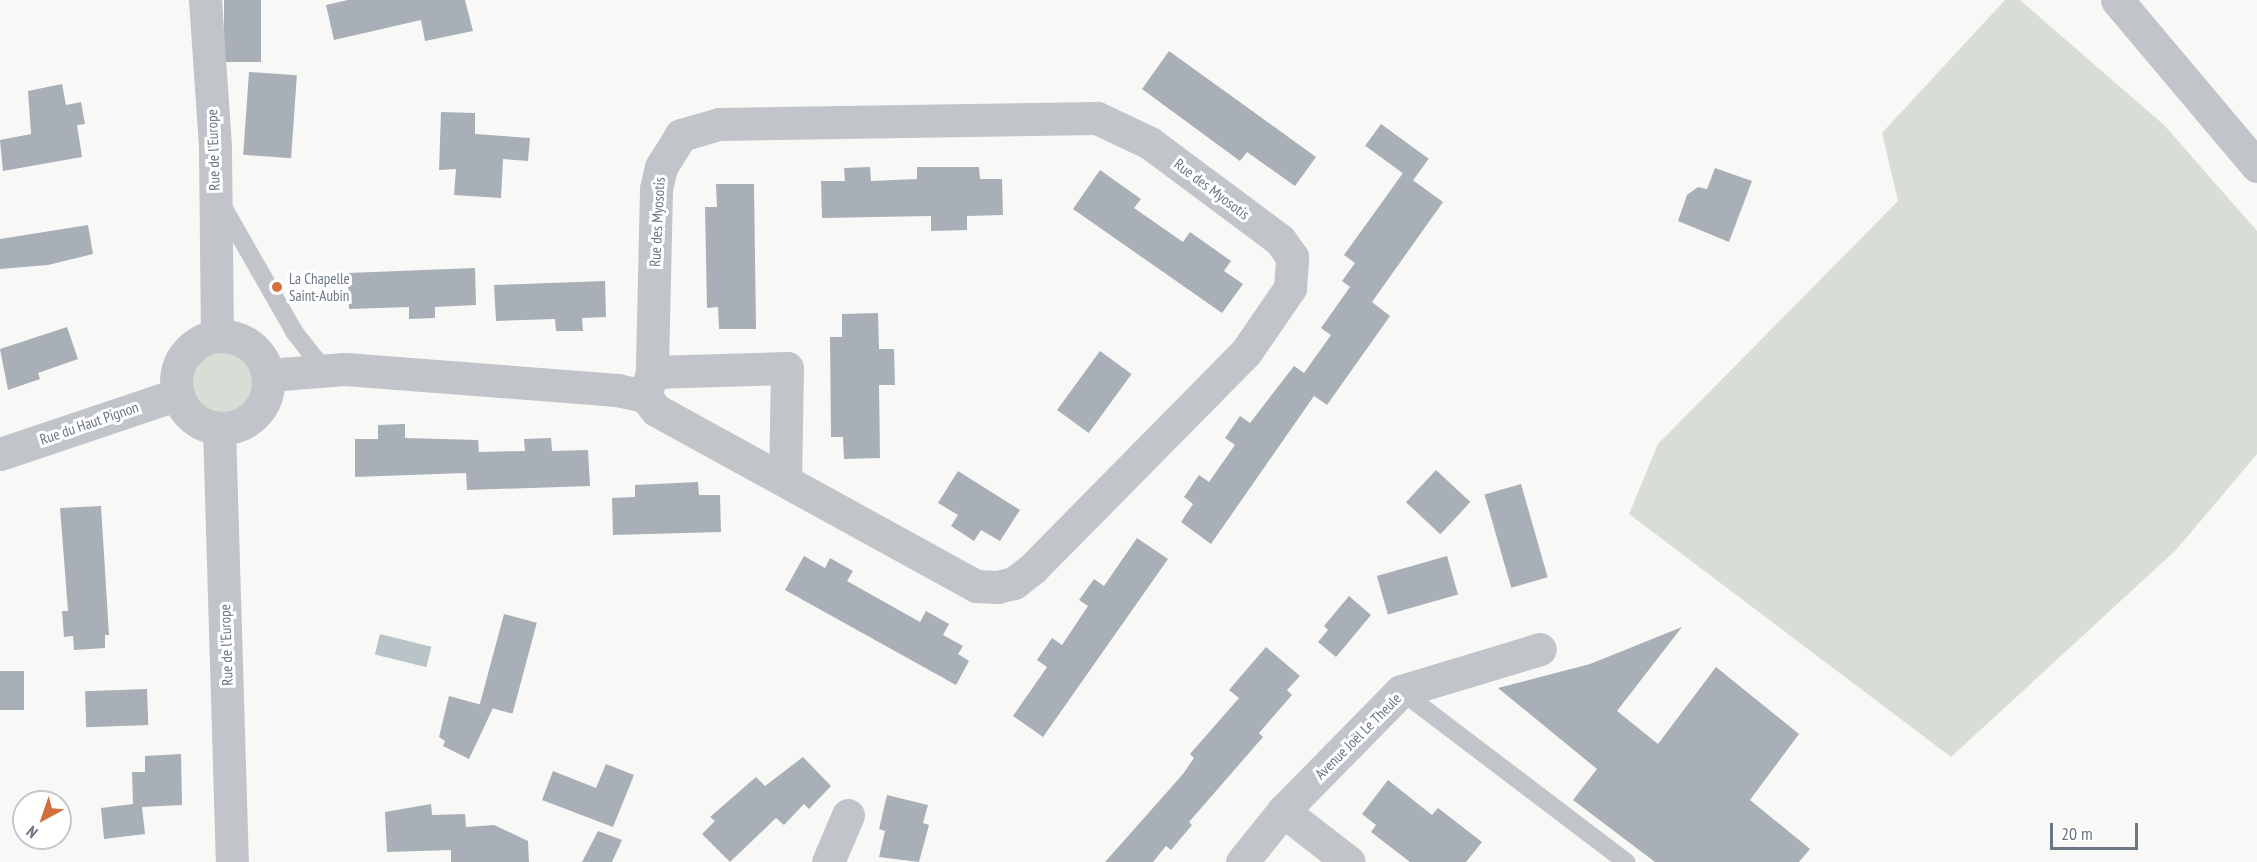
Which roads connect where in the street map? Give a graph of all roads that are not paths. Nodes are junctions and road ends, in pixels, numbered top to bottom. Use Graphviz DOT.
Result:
graph roads {
  1 [pos="205,0"];
  2 [pos="2117,0"];
  3 [pos="2257,165"];
  4 [pos="215,194"];
  5 [pos="217,336"];
  6 [pos="325,371"];
  7 [pos="268,375"];
  8 [pos="649,384"];
  9 [pos="178,394"];
  10 [pos="219,428"];
  11 [pos="0,454"];
  12 [pos="785,480"];
  13 [pos="1540,649"];
  14 [pos="1401,691"];
  15 [pos="1283,812"];
  16 [pos="848,815"];
  17 [pos="232,862"];
  18 [pos="828,862"];
  19 [pos="1242,862"];
  20 [pos="1349,862"];
  21 [pos="1626,862"];
  1 -- 4 [label="street, Rue de l'Europe"];
  2 -- 3 [label="street"];
  4 -- 5 [label="street, Rue de l'Europe"];
  4 -- 6 [label="lane"];
  5 -- 7 [label="street"];
  5 -- 9 [label="street"];
  6 -- 7 [label="street"];
  6 -- 8 [label="street"];
  7 -- 10 [label="street"];
  8 -- 12 [label="street, Rue des Myosotis"];
  8 -- 12 [label="street"];
  8 -- 12 [label="street, Rue des Myosotis"];
  9 -- 10 [label="street"];
  9 -- 11 [label="street, Rue du Haut Pignon"];
  10 -- 17 [label="street, Rue de l'Europe"];
  13 -- 14 [label="street, Avenue Joël Le Theule"];
  14 -- 15 [label="street, Avenue Joël Le Theule"];
  14 -- 21 [label="lane"];
  15 -- 19 [label="street, Avenue Joël Le Theule"];
  15 -- 20 [label="street"];
  16 -- 18 [label="street"];
}
